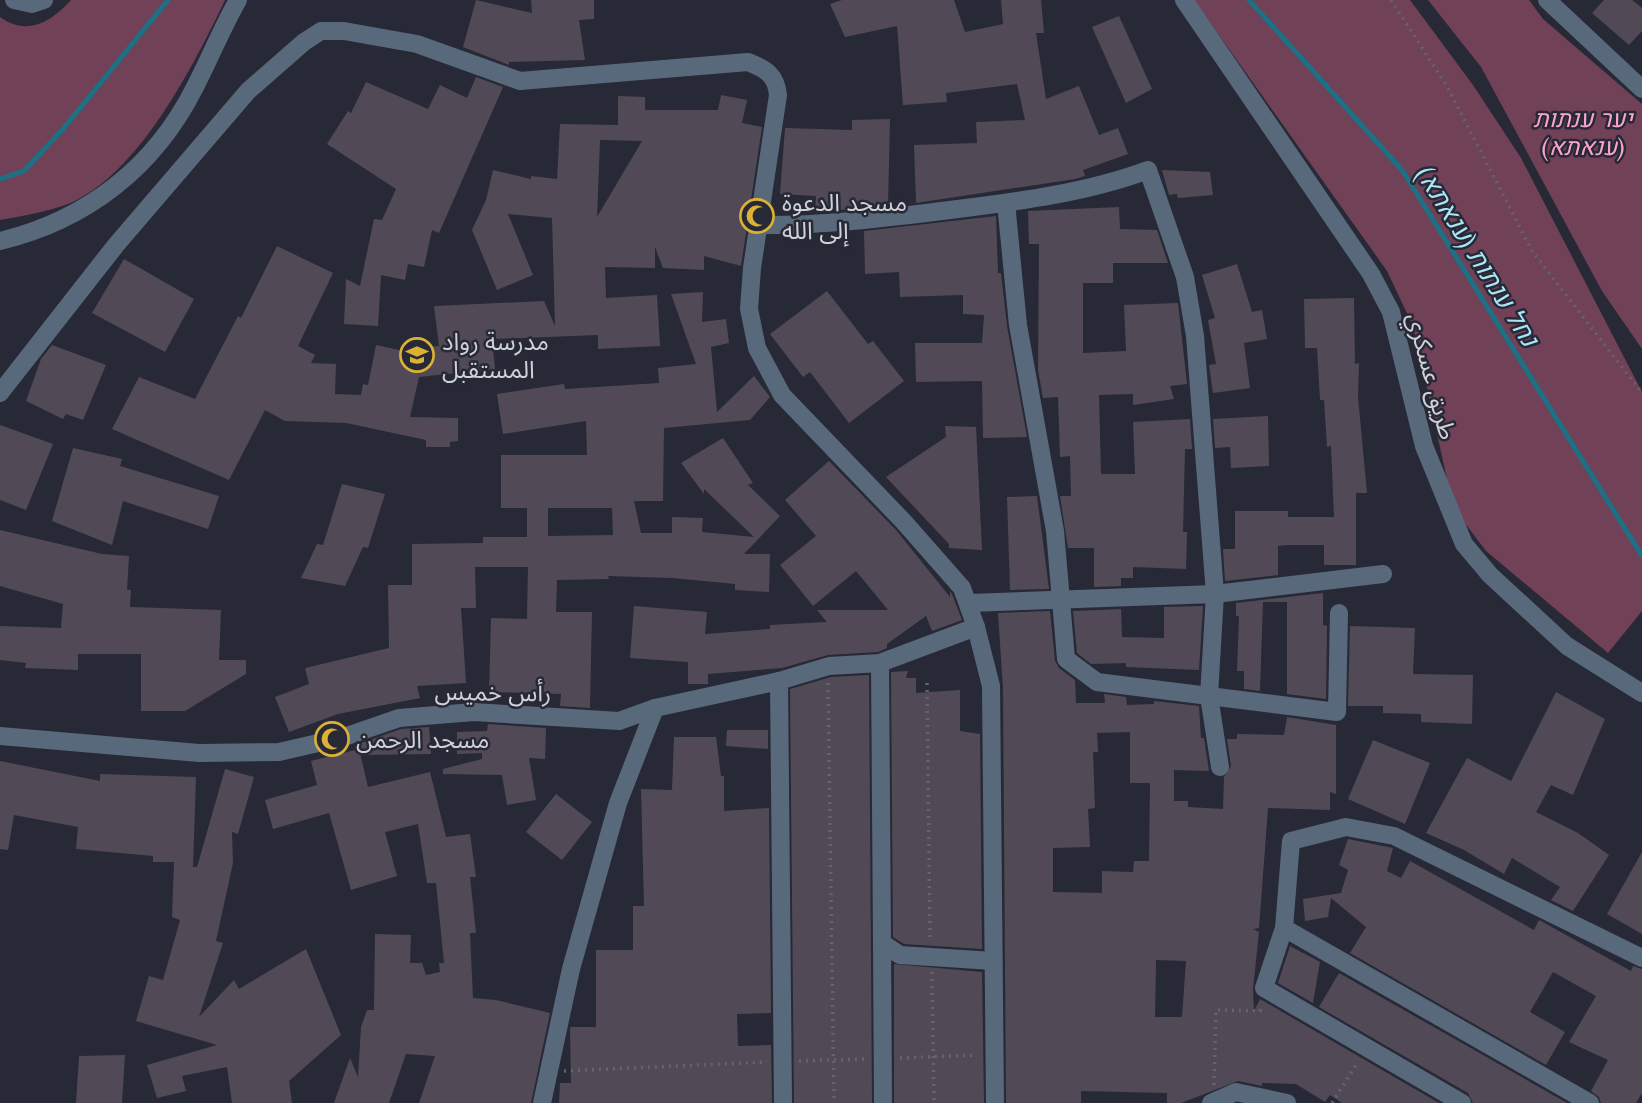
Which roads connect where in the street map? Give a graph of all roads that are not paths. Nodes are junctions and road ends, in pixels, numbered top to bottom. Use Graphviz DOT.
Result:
graph roads {
  1 [pos="14,0"];
  2 [pos="44,0"];
  3 [pos="238,0"];
  4 [pos="1184,0"];
  5 [pos="1547,0"];
  6 [pos="1642,89"];
  7 [pos="1006,203"];
  8 [pos="758,225"];
  9 [pos="0,241"];
  10 [pos="0,393"];
  11 [pos="1383,575"];
  12 [pos="1214,594"];
  13 [pos="1063,602"];
  14 [pos="968,603"];
  15 [pos="1339,613"];
  16 [pos="976,627"];
  17 [pos="880,663"];
  18 [pos="779,681"];
  19 [pos="1642,693"];
  20 [pos="1209,696"];
  21 [pos="655,708"];
  22 [pos="0,736"];
  23 [pos="1220,767"];
  24 [pos="1284,928"];
  25 [pos="882,943"];
  26 [pos="1642,958"];
  27 [pos="993,961"];
  28 [pos="542,1103"];
  29 [pos="783,1103"];
  30 [pos="883,1103"];
  31 [pos="995,1103"];
  32 [pos="1212,1103"];
  33 [pos="1287,1103"];
  34 [pos="1462,1103"];
  35 [pos="1590,1103"];
  1 -- 2 [label="street"];
  3 -- 9 [label="street"];
  4 -- 19 [label="street, طريق عسكري"];
  5 -- 6 [label="street"];
  7 -- 8 [label="street"];
  7 -- 12 [label="street"];
  7 -- 13 [label="street"];
  8 -- 10 [label="street"];
  8 -- 14 [label="street"];
  11 -- 12 [label="street"];
  12 -- 13 [label="street"];
  12 -- 20 [label="street"];
  13 -- 14 [label="street"];
  13 -- 20 [label="street"];
  14 -- 16 [label="street"];
  15 -- 20 [label="street"];
  16 -- 17 [label="street, رأس خميس"];
  16 -- 27 [label="street"];
  17 -- 18 [label="street, رأس خميس"];
  17 -- 25 [label="street"];
  18 -- 21 [label="street, رأس خميس"];
  18 -- 29 [label="street"];
  20 -- 23 [label="street"];
  21 -- 22 [label="street, رأس خميس"];
  21 -- 28 [label="street"];
  24 -- 26 [label="street"];
  24 -- 34 [label="street"];
  24 -- 35 [label="street"];
  25 -- 27 [label="street"];
  25 -- 30 [label="street"];
  27 -- 31 [label="street"];
  32 -- 33 [label="street"];
}
